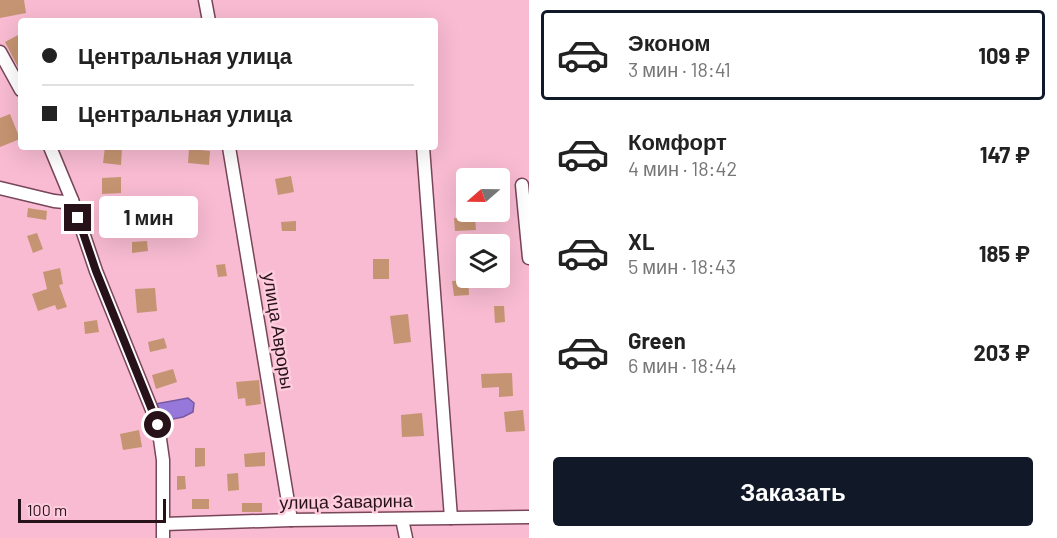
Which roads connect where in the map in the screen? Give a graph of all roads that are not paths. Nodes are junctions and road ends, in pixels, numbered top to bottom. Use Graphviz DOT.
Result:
graph roads {
  1 [pos="205,0"];
  2 [pos="208,18"];
  3 [pos="0,52"];
  4 [pos="18,83"];
  5 [pos="51,150"];
  6 [pos="229,150"];
  7 [pos="423,150"];
  8 [pos="522,185"];
  9 [pos="0,188"];
  10 [pos="72,200"];
  11 [pos="529,258"];
  12 [pos="529,517"];
  13 [pos="451,518"];
  14 [pos="402,519"];
  15 [pos="291,520"];
  16 [pos="164,524"];
  17 [pos="163,538"];
  18 [pos="406,538"];
  1 -- 2 [label="street"];
  3 -- 4 [label="street"];
  5 -- 10 [label="street"];
  6 -- 15 [label="street, улица Авроры"];
  7 -- 13 [label="street"];
  8 -- 11 [label="street"];
  9 -- 10 [label="street"];
  10 -- 16 [label="street"];
  12 -- 13 [label="street, улица Заварина"];
  13 -- 14 [label="street, улица Заварина"];
  14 -- 15 [label="street, улица Заварина"];
  14 -- 18 [label="street"];
  15 -- 16 [label="street, улица Заварина"];
  16 -- 17 [label="street"];
}
